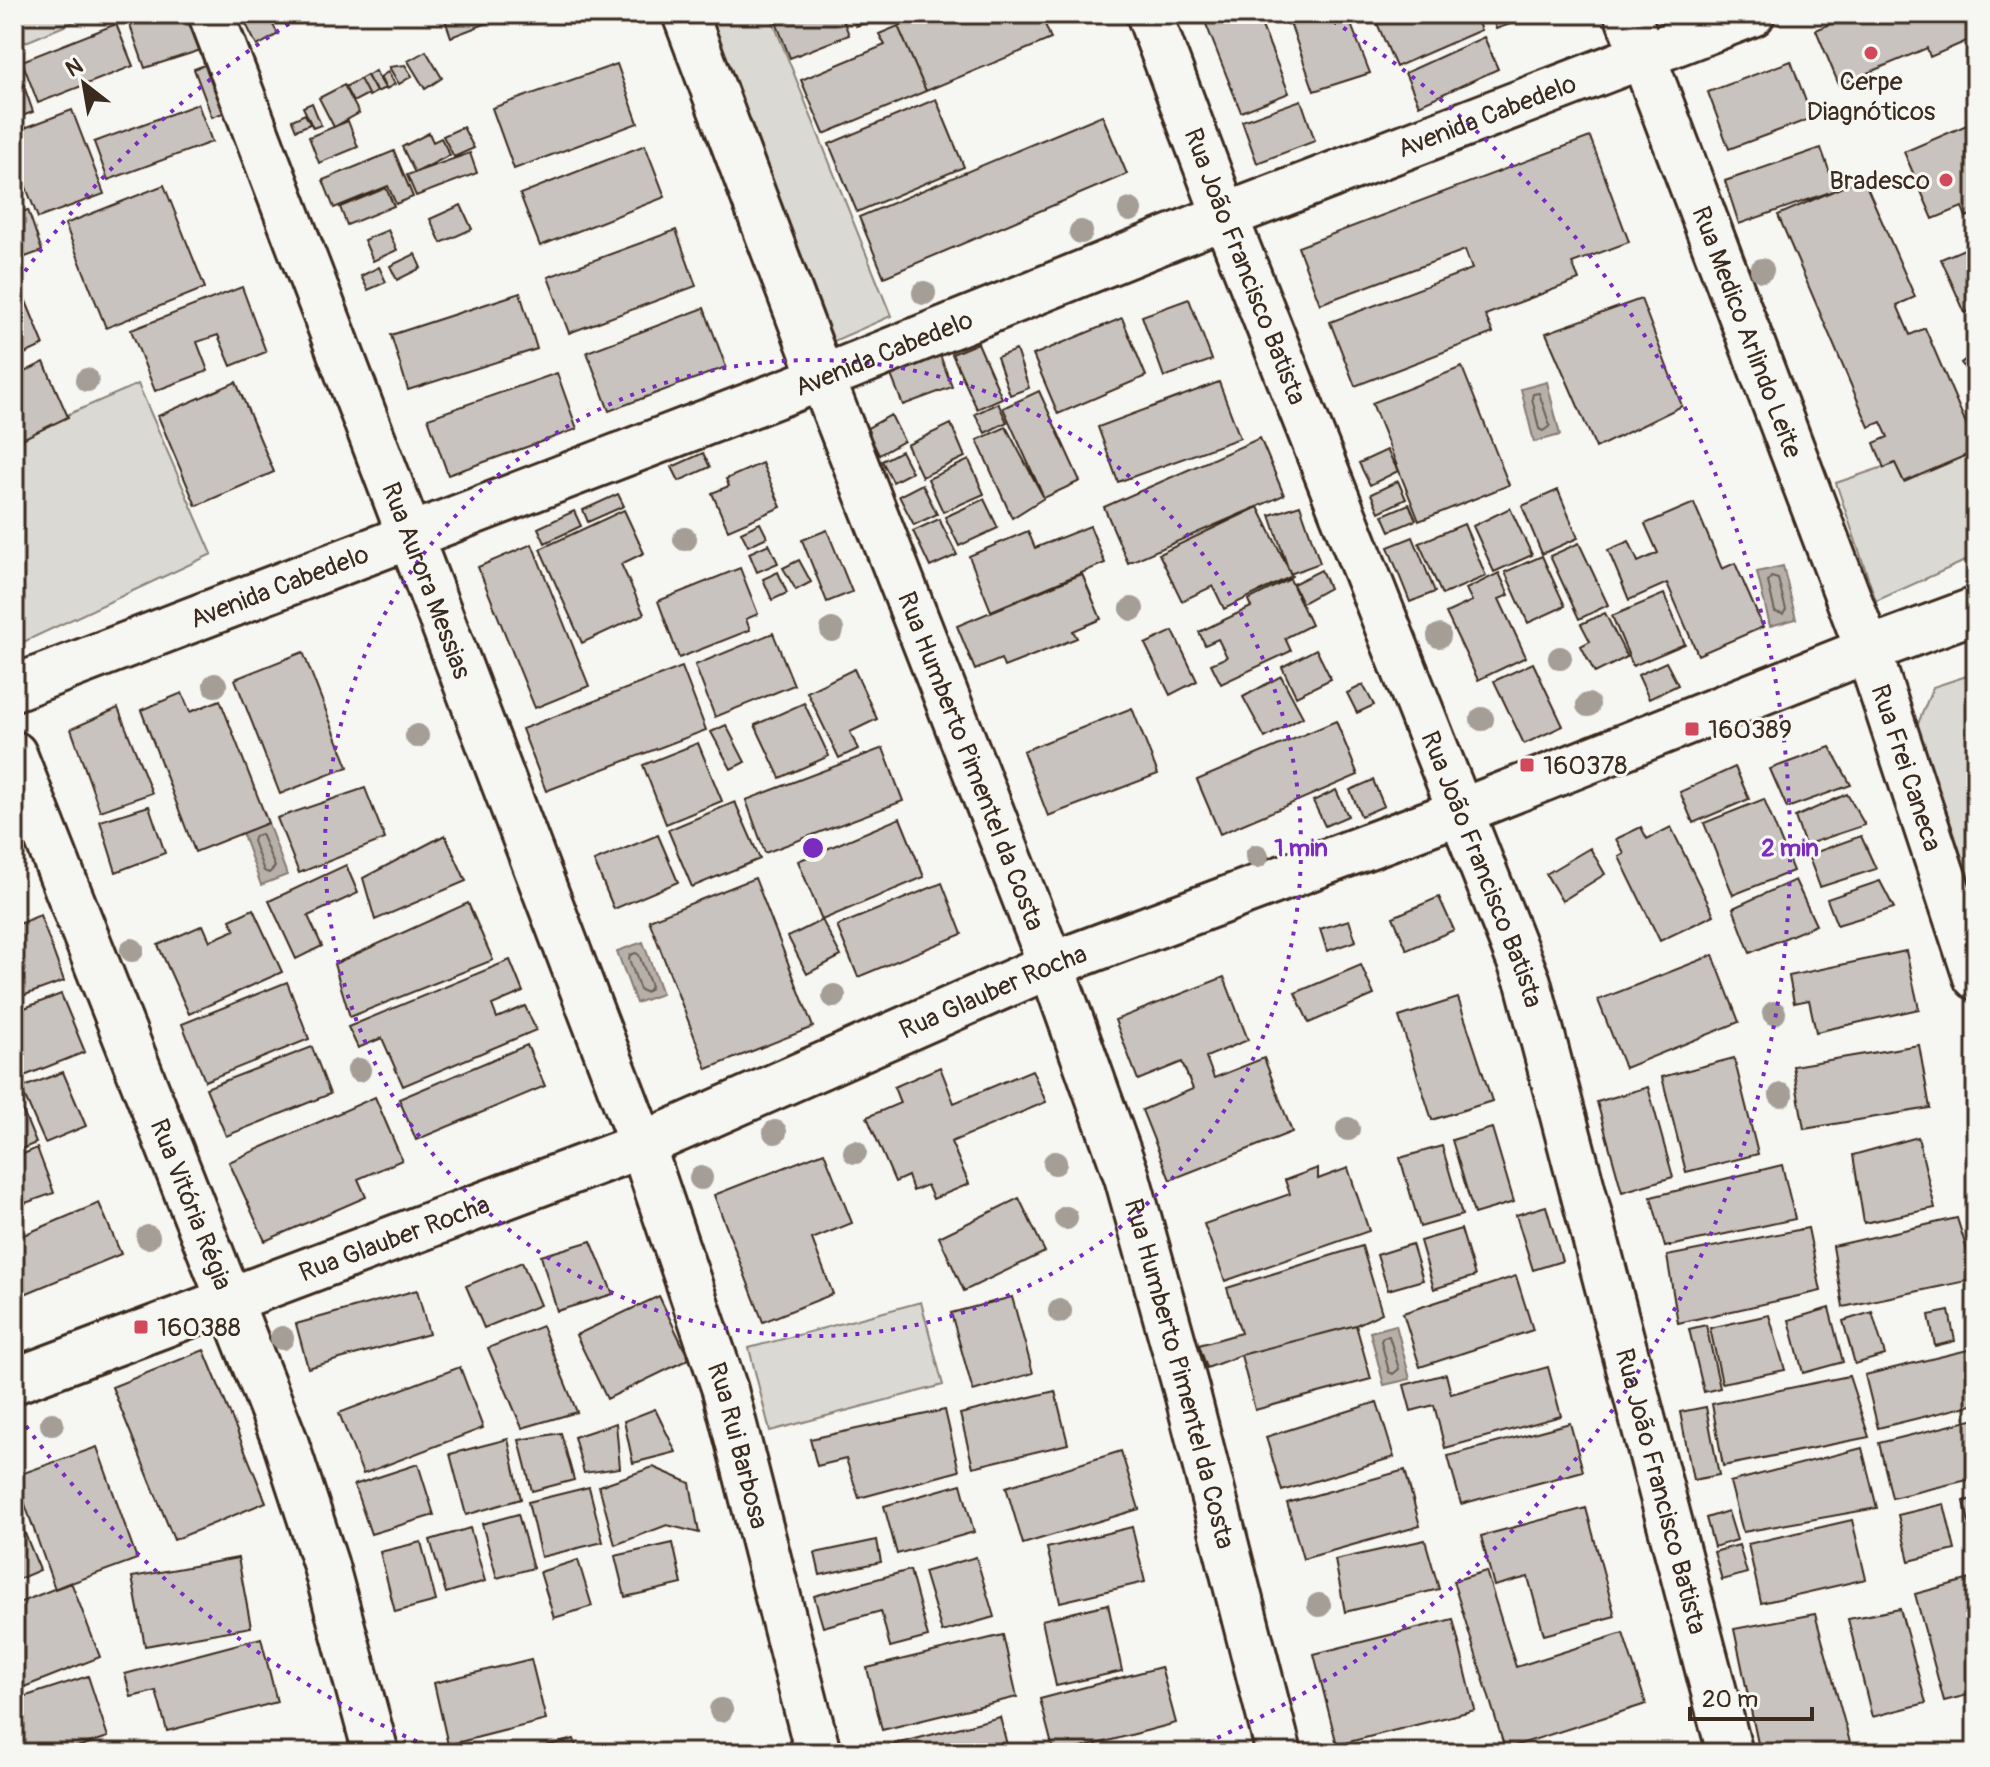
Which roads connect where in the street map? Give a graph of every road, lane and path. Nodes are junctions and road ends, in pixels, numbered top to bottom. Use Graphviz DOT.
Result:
graph roads {
  1 [pos="211,14"];
  2 [pos="685,14"];
  3 [pos="1149,14"];
  4 [pos="1627,14"];
  5 [pos="1752,14"];
  6 [pos="1643,55"];
  7 [pos="1225,216"];
  8 [pos="822,378"];
  9 [pos="411,537"];
  10 [pos="1976,610"];
  11 [pos="1868,650"];
  12 [pos="14,688"];
  13 [pos="14,754"];
  14 [pos="1462,811"];
  15 [pos="1051,965"];
  16 [pos="1976,977"];
  17 [pos="642,1145"];
  18 [pos="228,1300"];
  19 [pos="14,1381"];
  20 [pos="376,1753"];
  21 [pos="818,1753"];
  22 [pos="1279,1753"];
  23 [pos="1730,1753"];
  1 -- 9 [label="street, Rua Aurora Messias"];
  2 -- 8 [label="street, Rua Humberto Pimentel da Costa"];
  3 -- 7 [label="street, Rua João Francisco Batista"];
  4 -- 6 [label="street, Rua Medico Arlindo Leite"];
  5 -- 6 [label="street, Avenida Cabedelo"];
  6 -- 7 [label="street, Avenida Cabedelo"];
  6 -- 11 [label="street, Rua Medico Arlindo Leite"];
  7 -- 8 [label="street, Avenida Cabedelo"];
  7 -- 14 [label="street, Rua João Francisco Batista"];
  8 -- 9 [label="street, Avenida Cabedelo"];
  8 -- 15 [label="street, Rua Humberto Pimentel da Costa"];
  9 -- 12 [label="street, Avenida Cabedelo"];
  9 -- 17 [label="street, Rua Aurora Messias"];
  10 -- 11 [label="street, Rua Glauber Rocha"];
  11 -- 14 [label="street, Rua Glauber Rocha"];
  11 -- 16 [label="street, Rua Frei Caneca"];
  13 -- 18 [label="street, Rua Vitória Régia"];
  14 -- 15 [label="street, Rua Glauber Rocha"];
  14 -- 23 [label="street, Rua João Francisco Batista"];
  15 -- 17 [label="street, Rua Glauber Rocha"];
  15 -- 22 [label="street, Rua Humberto Pimentel da Costa"];
  17 -- 18 [label="street, Rua Glauber Rocha"];
  17 -- 21 [label="street, Rua Rui Barbosa"];
  18 -- 19 [label="street, Rua Glauber Rocha"];
  18 -- 20 [label="street, Rua Vitória Régia"];
}
